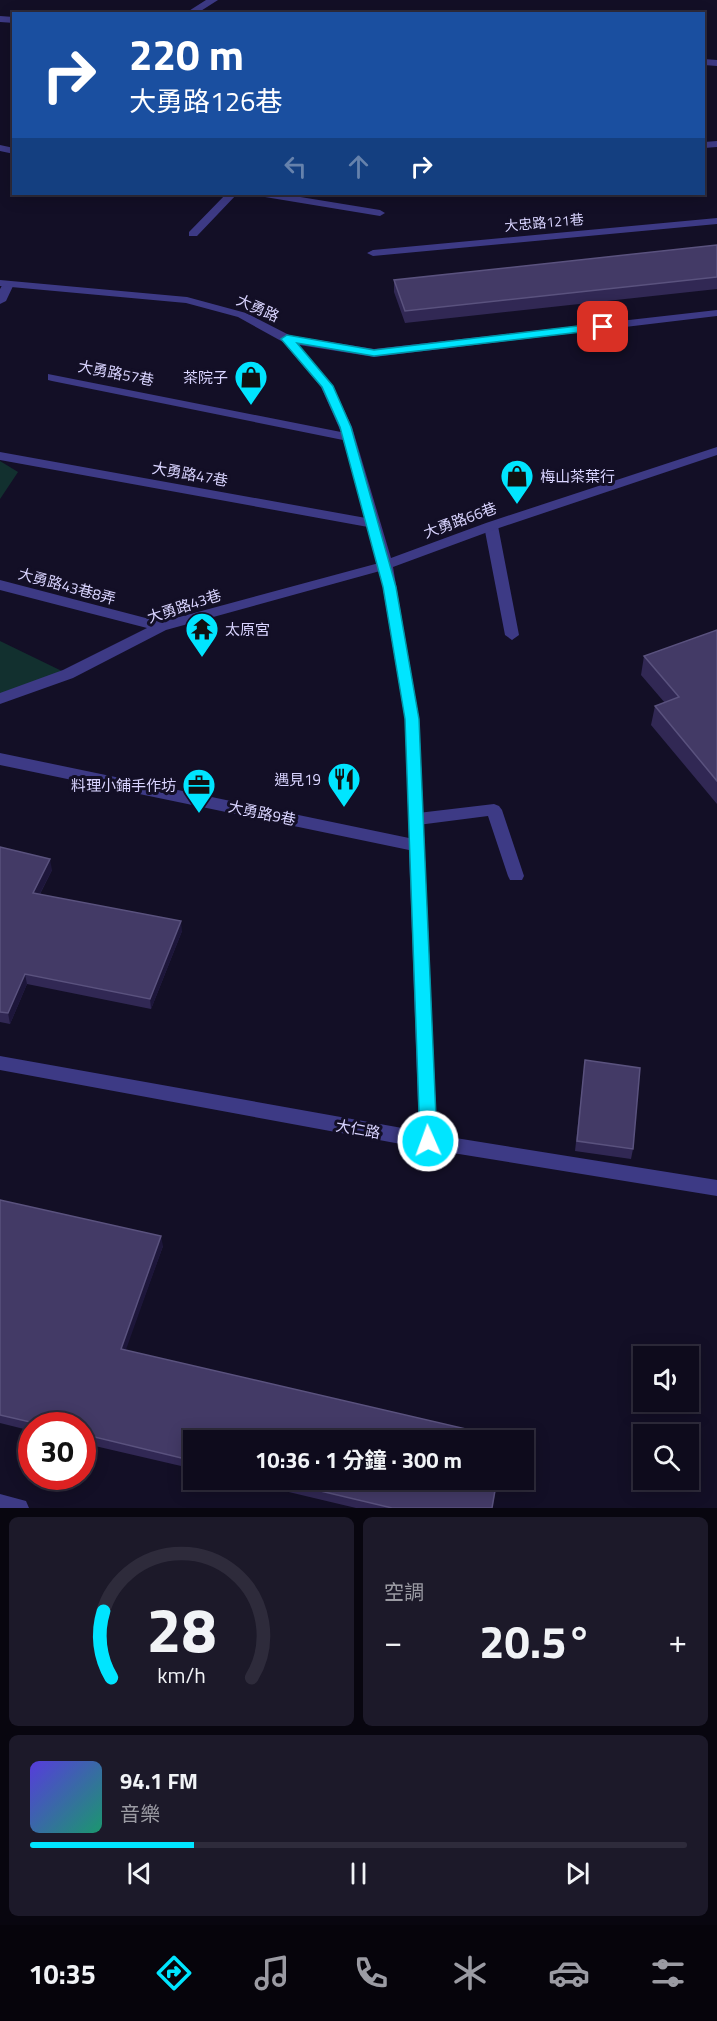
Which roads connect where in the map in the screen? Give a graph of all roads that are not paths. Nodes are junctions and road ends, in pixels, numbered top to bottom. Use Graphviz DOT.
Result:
graph roads {
  1 [pos="213,0"];
  2 [pos="192,12"];
  3 [pos="231,195"];
  4 [pos="271,195"];
  5 [pos="380,213"];
  6 [pos="717,221"];
  7 [pos="194,234"];
  8 [pos="373,253"];
  9 [pos="4,284"];
  10 [pos="0,301"];
  11 [pos="717,313"];
  12 [pos="287,339"];
  13 [pos="52,377"];
  14 [pos="349,437"];
  15 [pos="717,451"];
  16 [pos="0,456"];
  17 [pos="374,524"];
  18 [pos="491,526"];
  19 [pos="386,565"];
  20 [pos="0,585"];
  21 [pos="161,627"];
  22 [pos="512,635"];
  23 [pos="0,699"];
  24 [pos="0,759"];
  25 [pos="418,819"];
  26 [pos="417,846"];
  27 [pos="516,876"];
  28 [pos="0,1063"];
  29 [pos="428,1141"];
  30 [pos="717,1188"];
  31 [pos="0,1504"];
  32 [pos="19,1508"];
  1 -- 2 [label="street"];
  3 -- 7 [label="street"];
  4 -- 5 [label="street"];
  6 -- 8 [label="street, 大忠路121巷"];
  9 -- 10 [label="street"];
  9 -- 12 [label="street, 大勇路"];
  11 -- 12 [label="street"];
  12 -- 14 [label="street, 大勇路"];
  13 -- 14 [label="street, 大勇路57巷"];
  14 -- 17 [label="street, 大勇路"];
  15 -- 18 [label="street, 大勇路66巷"];
  16 -- 17 [label="street, 大勇路47巷"];
  17 -- 19 [label="street, 大勇路"];
  18 -- 19 [label="street, 大勇路66巷"];
  18 -- 22 [label="street"];
  19 -- 21 [label="street, 大勇路43巷"];
  19 -- 25 [label="street, 大勇路"];
  20 -- 21 [label="street, 大勇路43巷8弄"];
  21 -- 23 [label="street, 大勇路43巷"];
  24 -- 26 [label="street, 大勇路9巷"];
  25 -- 26 [label="street, 大勇路"];
  25 -- 27 [label="street"];
  26 -- 29 [label="street, 大勇路"];
  28 -- 29 [label="street, 大仁路"];
  29 -- 30 [label="street, 大仁路"];
  31 -- 32 [label="street"];
}
